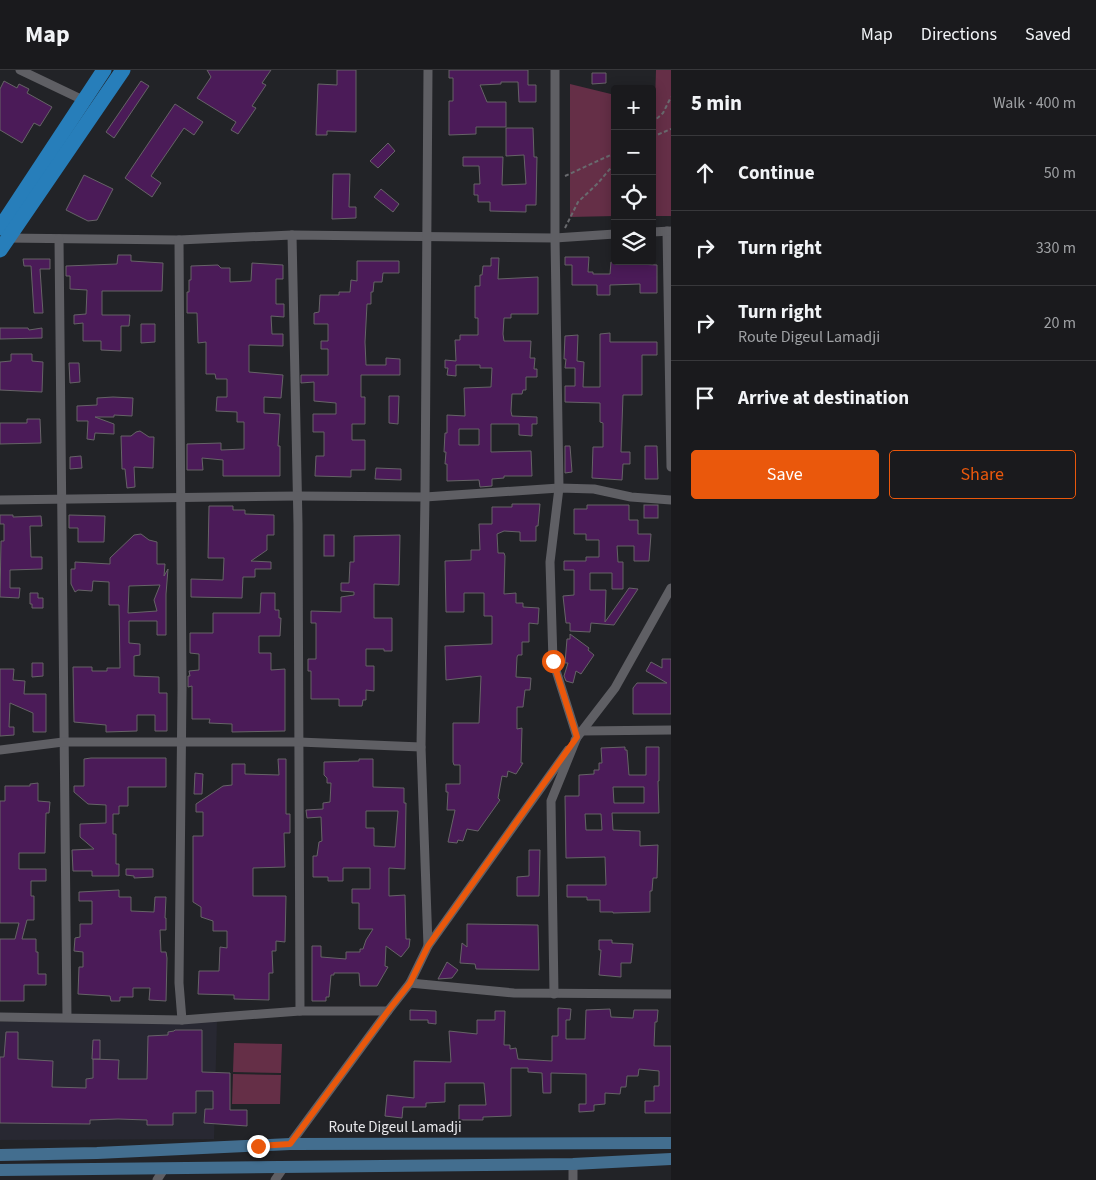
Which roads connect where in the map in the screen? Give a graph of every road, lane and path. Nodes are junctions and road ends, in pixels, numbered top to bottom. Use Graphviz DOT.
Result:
graph roads {
  1 [pos="20,70"];
  2 [pos="104,70"];
  3 [pos="123,70"];
  4 [pos="428,70"];
  5 [pos="555,70"];
  6 [pos="671,97"];
  7 [pos="83,100"];
  8 [pos="656,119"];
  9 [pos="671,129"];
  10 [pos="656,135"];
  11 [pos="611,154"];
  12 [pos="611,167"];
  13 [pos="555,182"];
  14 [pos="669,231"];
  15 [pos="656,232"];
  16 [pos="611,234"];
  17 [pos="292,235"];
  18 [pos="427,235"];
  19 [pos="558,237"];
  20 [pos="2,238"];
  21 [pos="59,239"];
  22 [pos="179,240"];
  23 [pos="671,466"];
  24 [pos="559,488"];
  25 [pos="298,496"];
  26 [pos="181,497"];
  27 [pos="61,498"];
  28 [pos="425,498"];
  29 [pos="0,500"];
  30 [pos="671,500"];
  31 [pos="671,588"];
  32 [pos="666,606"];
  33 [pos="671,730"];
  34 [pos="580,734"];
  35 [pos="63,742"];
  36 [pos="181,742"];
  37 [pos="299,742"];
  38 [pos="421,747"];
  39 [pos="0,750"];
  40 [pos="428,946"];
  41 [pos="410,983"];
  42 [pos="554,994"];
  43 [pos="671,994"];
  44 [pos="300,1011"];
  45 [pos="388,1011"];
  46 [pos="0,1017"];
  47 [pos="67,1017"];
  48 [pos="182,1020"];
  49 [pos="671,1143"];
  50 [pos="290,1144"];
  51 [pos="0,1155"];
  52 [pos="671,1159"];
  53 [pos="573,1164"];
  54 [pos="284,1167"];
  55 [pos="0,1170"];
  56 [pos="15,1175"];
  57 [pos="160,1175"];
  58 [pos="275,1180"];
  59 [pos="573,1180"];
  1 -- 7 [label="street"];
  2 -- 7 [label="main road"];
  3 -- 20 [label="main road"];
  4 -- 18 [label="street"];
  5 -- 13 [label="street"];
  6 -- 8 [label="path"];
  7 -- 20 [label="main road"];
  9 -- 10 [label="path"];
  11 -- 13 [label="path"];
  12 -- 19 [label="path"];
  13 -- 19 [label="street"];
  14 -- 15 [label="street"];
  14 -- 23 [label="street"];
  16 -- 19 [label="street"];
  17 -- 18 [label="street"];
  17 -- 22 [label="street"];
  17 -- 25 [label="street"];
  18 -- 19 [label="street"];
  18 -- 28 [label="street"];
  19 -- 24 [label="street"];
  20 -- 21 [label="street"];
  21 -- 22 [label="street"];
  21 -- 27 [label="street"];
  22 -- 26 [label="street"];
  24 -- 28 [label="street"];
  24 -- 30 [label="street"];
  24 -- 34 [label="street"];
  25 -- 26 [label="street"];
  25 -- 28 [label="street"];
  25 -- 37 [label="street"];
  26 -- 27 [label="street"];
  26 -- 36 [label="street"];
  27 -- 29 [label="street"];
  27 -- 35 [label="street"];
  28 -- 38 [label="street"];
  31 -- 32 [label="street"];
  32 -- 34 [label="street"];
  33 -- 34 [label="street"];
  34 -- 40 [label="street"];
  34 -- 42 [label="street"];
  35 -- 36 [label="street"];
  35 -- 39 [label="street"];
  35 -- 47 [label="street"];
  36 -- 37 [label="street"];
  36 -- 48 [label="street"];
  37 -- 38 [label="street"];
  37 -- 44 [label="street"];
  38 -- 40 [label="street"];
  40 -- 41 [label="street"];
  41 -- 42 [label="street"];
  41 -- 45 [label="street"];
  42 -- 43 [label="street"];
  44 -- 45 [label="street"];
  44 -- 48 [label="street"];
  45 -- 50 [label="street"];
  46 -- 47 [label="street"];
  47 -- 48 [label="street"];
  49 -- 50 [label="main road, Route Digeul Lamadji"];
  50 -- 51 [label="main road, Route Digeul Lamadji"];
  52 -- 53 [label="main road"];
  53 -- 54 [label="main road"];
  53 -- 59 [label="street"];
  54 -- 57 [label="main road"];
  54 -- 58 [label="street"];
  55 -- 56 [label="main road"];
  56 -- 57 [label="main road"];
}
